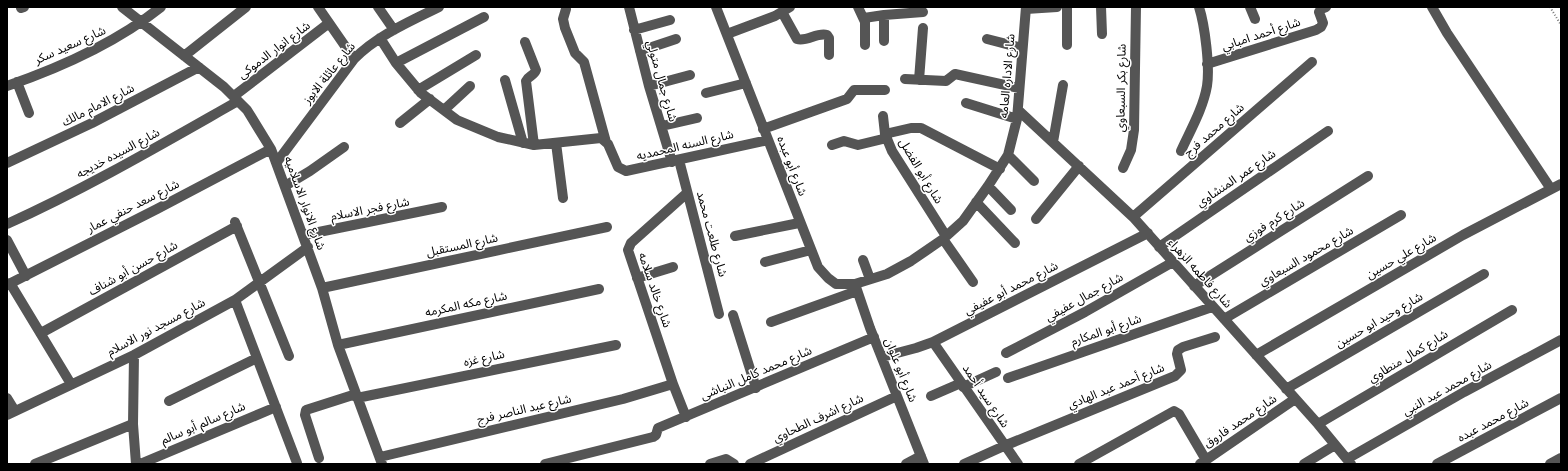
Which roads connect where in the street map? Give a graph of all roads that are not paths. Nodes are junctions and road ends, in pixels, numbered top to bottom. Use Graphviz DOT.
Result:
graph roads {
  1 [pos="122,7"];
  2 [pos="161,7"];
  3 [pos="246,7"];
  4 [pos="378,7"];
  5 [pos="439,7"];
  6 [pos="629,7"];
  7 [pos="716,7"];
  8 [pos="858,7"];
  9 [pos="1057,7"];
  10 [pos="1067,7"];
  11 [pos="1101,7"];
  12 [pos="1136,7"];
  13 [pos="1199,7"];
  14 [pos="1250,7"];
  15 [pos="1326,7"];
  16 [pos="1432,7"];
  17 [pos="322,8"];
  18 [pos="1026,8"];
  19 [pos="566,9"];
  20 [pos="786,9"];
  21 [pos="923,12"];
  22 [pos="884,15"];
  23 [pos="484,17"];
  24 [pos="864,18"];
  25 [pos="1255,19"];
  26 [pos="670,20"];
  27 [pos="142,22"];
  28 [pos="329,23"];
  29 [pos="923,28"];
  30 [pos="394,30"];
  31 [pos="634,30"];
  32 [pos="726,34"];
  33 [pos="1102,34"];
  34 [pos="380,38"];
  35 [pos="987,38"];
  36 [pos="676,39"];
  37 [pos="884,41"];
  38 [pos="525,42"];
  39 [pos="865,45"];
  40 [pos="1067,45"];
  41 [pos="1022,48"];
  42 [pos="640,51"];
  43 [pos="476,55"];
  44 [pos="829,55"];
  45 [pos="184,56"];
  46 [pos="354,59"];
  47 [pos="1312,62"];
  48 [pos="396,63"];
  49 [pos="1207,64"];
  50 [pos="199,68"];
  51 [pos="690,75"];
  52 [pos="906,79"];
  53 [pos="505,80"];
  54 [pos="919,80"];
  55 [pos="17,82"];
  56 [pos="746,83"];
  57 [pos="1063,85"];
  58 [pos="7,86"];
  59 [pos="470,86"];
  60 [pos="649,86"];
  61 [pos="1019,88"];
  62 [pos="418,90"];
  63 [pos="885,90"];
  64 [pos="706,92"];
  65 [pos="236,99"];
  66 [pos="430,99"];
  67 [pos="966,103"];
  68 [pos="444,110"];
  69 [pos="29,113"];
  70 [pos="1018,114"];
  71 [pos="883,116"];
  72 [pos="697,118"];
  73 [pos="400,123"];
  74 [pos="662,126"];
  75 [pos="764,129"];
  76 [pos="1328,131"];
  77 [pos="886,136"];
  78 [pos="768,140"];
  79 [pos="606,142"];
  80 [pos="1053,142"];
  81 [pos="523,143"];
  82 [pos="556,143"];
  83 [pos="534,145"];
  84 [pos="832,145"];
  85 [pos="344,147"];
  86 [pos="271,148"];
  87 [pos="1181,151"];
  88 [pos="1008,155"];
  89 [pos="676,161"];
  90 [pos="277,162"];
  91 [pos="7,163"];
  92 [pos="1078,166"];
  93 [pos="1123,168"];
  94 [pos="1000,169"];
  95 [pos="1368,176"];
  96 [pos="1034,181"];
  97 [pos="1561,184"];
  98 [pos="285,186"];
  99 [pos="988,186"];
  100 [pos="1551,189"];
  101 [pos="688,193"];
  102 [pos="564,198"];
  103 [pos="976,202"];
  104 [pos="442,207"];
  105 [pos="1011,210"];
  106 [pos="1401,215"];
  107 [pos="1133,217"];
  108 [pos="1036,218"];
  109 [pos="800,223"];
  110 [pos="7,224"];
  111 [pos="607,227"];
  112 [pos="1148,233"];
  113 [pos="304,235"];
  114 [pos="735,236"];
  115 [pos="944,237"];
  116 [pos="7,240"];
  117 [pos="1015,243"];
  118 [pos="308,247"];
  119 [pos="1159,247"];
  120 [pos="811,250"];
  121 [pos="863,260"];
  122 [pos="765,262"];
  123 [pos="1173,262"];
  124 [pos="673,267"];
  125 [pos="1484,274"];
  126 [pos="26,276"];
  127 [pos="637,278"];
  128 [pos="870,279"];
  129 [pos="260,282"];
  130 [pos="973,282"];
  131 [pos="9,284"];
  132 [pos="1194,286"];
  133 [pos="322,288"];
  134 [pos="856,288"];
  135 [pos="599,289"];
  136 [pos="235,300"];
  137 [pos="1212,307"];
  138 [pos="1512,310"];
  139 [pos="719,314"];
  140 [pos="733,315"];
  141 [pos="1224,319"];
  142 [pos="771,322"];
  143 [pos="41,334"];
  144 [pos="874,337"];
  145 [pos="1215,337"];
  146 [pos="1561,340"];
  147 [pos="934,342"];
  148 [pos="338,345"];
  149 [pos="616,345"];
  150 [pos="1006,353"];
  151 [pos="134,355"];
  152 [pos="1256,355"];
  153 [pos="290,356"];
  154 [pos="882,357"];
  155 [pos="257,358"];
  156 [pos="996,372"];
  157 [pos="1008,378"];
  158 [pos="72,384"];
  159 [pos="673,384"];
  160 [pos="962,385"];
  161 [pos="756,388"];
  162 [pos="1286,389"];
  163 [pos="357,396"];
  164 [pos="897,396"];
  165 [pos="931,396"];
  166 [pos="7,398"];
  167 [pos="1561,398"];
  168 [pos="1295,399"];
  169 [pos="169,401"];
  170 [pos="276,407"];
  171 [pos="11,413"];
  172 [pos="686,417"];
  173 [pos="133,424"];
  174 [pos="1318,424"];
  175 [pos="1335,445"];
  176 [pos="1004,446"];
  177 [pos="319,458"];
  178 [pos="1561,458"];
  179 [pos="381,460"];
  180 [pos="923,460"];
  181 [pos="1203,462"];
  182 [pos="1349,462"];
  183 [pos="297,463"];
  184 [pos="35,464"];
  185 [pos="136,464"];
  186 [pos="140,464"];
  187 [pos="545,464"];
  188 [pos="710,464"];
  189 [pos="734,464"];
  190 [pos="750,464"];
  191 [pos="906,464"];
  192 [pos="964,464"];
  193 [pos="1018,464"];
  194 [pos="1079,464"];
  195 [pos="1304,464"];
  196 [pos="1437,464"];
  197 [pos="1550,464"];
  1 -- 27 [label="street, شارع الانوار الاسلاميه"];
  2 -- 27 [label="street, شارع سعيد سكر"];
  3 -- 45 [label="street"];
  4 -- 30 [label="street"];
  5 -- 30 [label="street, شارع عائلة الابوز"];
  6 -- 31 [label="street, شارع جمال متولي"];
  7 -- 32 [label="street, شارع أبو عبده"];
  8 -- 24 [label="street"];
  9 -- 18 [label="street"];
  10 -- 40 [label="street"];
  11 -- 33 [label="street"];
  12 -- 93 [label="street, شارع بكر السبعاوي"];
  13 -- 49 [label="street"];
  14 -- 25 [label="street"];
  15 -- 49 [label="street, شارع أحمد امبابي"];
  16 -- 100 [label="street"];
  17 -- 28 [label="street"];
  18 -- 41 [label="street, شارع الاداره العامه"];
  19 -- 79 [label="street"];
  20 -- 32 [label="street"];
  20 -- 44 [label="street"];
  21 -- 22 [label="street"];
  22 -- 24 [label="street"];
  22 -- 37 [label="street"];
  23 -- 48 [label="street"];
  24 -- 39 [label="street"];
  26 -- 31 [label="street"];
  27 -- 45 [label="street, شارع الانوار الاسلاميه"];
  27 -- 55 [label="street, شارع سعيد سكر"];
  28 -- 46 [label="street"];
  28 -- 65 [label="street, شارع انوار الدموكى"];
  29 -- 54 [label="street"];
  30 -- 34 [label="street, شارع عائلة الابوز"];
  31 -- 42 [label="street, شارع جمال متولي"];
  32 -- 56 [label="street, شارع أبو عبده"];
  34 -- 46 [label="street, شارع عائلة الابوز"];
  34 -- 48 [label="street"];
  35 -- 41 [label="street"];
  36 -- 42 [label="street"];
  38 -- 83 [label="street"];
  41 -- 61 [label="street, شارع الاداره العامه"];
  42 -- 60 [label="street, شارع جمال متولي"];
  43 -- 62 [label="street"];
  45 -- 50 [label="street, شارع الانوار الاسلاميه"];
  46 -- 90 [label="street, شارع عائلة الابوز"];
  47 -- 107 [label="street, شارع محمد فرج"];
  48 -- 62 [label="street"];
  49 -- 87 [label="street"];
  50 -- 65 [label="street, شارع الانوار الاسلاميه"];
  50 -- 91 [label="street, شارع الامام مالك"];
  51 -- 60 [label="street"];
  52 -- 54 [label="street"];
  53 -- 81 [label="street"];
  54 -- 61 [label="street"];
  55 -- 58 [label="street, شارع سعيد سكر"];
  55 -- 69 [label="street"];
  56 -- 64 [label="street"];
  56 -- 75 [label="street, شارع أبو عبده"];
  57 -- 80 [label="street"];
  59 -- 68 [label="street"];
  60 -- 74 [label="street, شارع جمال متولي"];
  61 -- 70 [label="street, شارع الاداره العامه"];
  62 -- 66 [label="street"];
  63 -- 75 [label="street"];
  65 -- 86 [label="street, شارع الانوار الاسلاميه"];
  65 -- 110 [label="street, شارع السيده خديجه"];
  66 -- 68 [label="street"];
  66 -- 73 [label="street"];
  67 -- 70 [label="street"];
  68 -- 81 [label="street"];
  70 -- 80 [label="street, شارع فاطمه الزهراء"];
  70 -- 88 [label="street, شارع الاداره العامه"];
  71 -- 77 [label="street, شارع أبو الفضل"];
  72 -- 74 [label="street"];
  74 -- 89 [label="street, شارع جمال متولي"];
  75 -- 78 [label="street, شارع أبو عبده"];
  76 -- 119 [label="street, شارع عمر المنشاوي"];
  77 -- 84 [label="street"];
  77 -- 94 [label="street"];
  77 -- 115 [label="street, شارع أبو الفضل"];
  78 -- 89 [label="street, شارع السنه المحمديه"];
  78 -- 109 [label="street, شارع أبو عبده"];
  79 -- 82 [label="street"];
  79 -- 89 [label="street, شارع السنه المحمديه"];
  80 -- 92 [label="street, شارع فاطمه الزهراء"];
  81 -- 83 [label="street"];
  82 -- 83 [label="street"];
  82 -- 102 [label="street"];
  85 -- 98 [label="street"];
  86 -- 90 [label="street, شارع الانوار الاسلاميه"];
  86 -- 126 [label="street, شارع سعد حنفي عمار"];
  88 -- 94 [label="street, شارع الاداره العامه"];
  88 -- 96 [label="street"];
  89 -- 101 [label="street, شارع طلعت محمد"];
  90 -- 98 [label="street, شارع الانوار الاسلاميه"];
  92 -- 107 [label="street, شارع فاطمه الزهراء"];
  92 -- 108 [label="street"];
  94 -- 99 [label="street, شارع الاداره العامه"];
  95 -- 132 [label="street, شارع كرم فوزي"];
  97 -- 100 [label="street, شارع علي حسين"];
  98 -- 113 [label="street, شارع الانوار الاسلاميه"];
  99 -- 103 [label="street, شارع الاداره العامه"];
  99 -- 105 [label="street"];
  100 -- 152 [label="street, شارع علي حسين"];
  101 -- 127 [label="street, شارع خالد سلامه"];
  101 -- 139 [label="street, شارع طلعت محمد"];
  103 -- 115 [label="street, شارع الاداره العامه"];
  103 -- 117 [label="street"];
  104 -- 113 [label="street, شارع فجر الاسلام"];
  106 -- 141 [label="street, شارع محمود السبعاوي"];
  107 -- 112 [label="street, شارع فاطمه الزهراء"];
  109 -- 114 [label="street"];
  109 -- 120 [label="street, شارع أبو عبده"];
  111 -- 133 [label="street, شارع المستقبل"];
  112 -- 119 [label="street, شارع فاطمه الزهراء"];
  112 -- 147 [label="street, شارع محمد أبو عفيفي"];
  113 -- 118 [label="street, شارع الانوار الاسلاميه"];
  115 -- 128 [label="street, شارع الاداره العامه"];
  115 -- 130 [label="street, شارع أبو الفضل"];
  116 -- 126 [label="street"];
  118 -- 129 [label="street, شارع مسجد نور الاسلام"];
  118 -- 133 [label="street, شارع الانوار الاسلاميه"];
  119 -- 123 [label="street, شارع فاطمه الزهراء"];
  120 -- 122 [label="street"];
  120 -- 134 [label="street, شارع أبو عبده"];
  121 -- 128 [label="street"];
  123 -- 132 [label="street, شارع فاطمه الزهراء"];
  123 -- 150 [label="street, شارع جمال عفيفي"];
  124 -- 127 [label="street"];
  125 -- 162 [label="street, شارع وحيد ابو حسين"];
  126 -- 131 [label="street, شارع سعد حنفي عمار"];
  127 -- 159 [label="street, شارع خالد سلامه"];
  128 -- 134 [label="street, شارع الاداره العامه"];
  129 -- 136 [label="street, شارع مسجد نور الاسلام"];
  129 -- 143 [label="street, شارع حسن أبو شناف"];
  129 -- 153 [label="street"];
  131 -- 143 [label="street"];
  132 -- 137 [label="street, شارع فاطمه الزهراء"];
  133 -- 148 [label="street, شارع الانوار الاسلاميه"];
  134 -- 142 [label="street"];
  134 -- 144 [label="street, شارع أبو علوان"];
  135 -- 148 [label="street, شارع مكه المكرمه"];
  136 -- 151 [label="street, شارع مسجد نور الاسلام"];
  136 -- 155 [label="street"];
  137 -- 141 [label="street, شارع فاطمه الزهراء"];
  137 -- 157 [label="street, شارع أبو المكارم"];
  138 -- 174 [label="street, شارع كمال منطاوي"];
  140 -- 161 [label="street"];
  141 -- 152 [label="street, شارع فاطمه الزهراء"];
  143 -- 158 [label="street"];
  144 -- 154 [label="street, شارع أبو علوان"];
  144 -- 161 [label="street, شارع محمد كامل النباشى"];
  145 -- 176 [label="street, شارع أحمد عبد الهادي"];
  146 -- 182 [label="street, شارع محمد عبد النبي"];
  147 -- 154 [label="street, شارع محمد أبو عفيفي"];
  147 -- 160 [label="street, شارع سيد أحمد"];
  148 -- 163 [label="street, شارع الانوار الاسلاميه"];
  149 -- 163 [label="street, شارع غزه"];
  151 -- 158 [label="street, شارع مسجد نور الاسلام"];
  151 -- 173 [label="street"];
  152 -- 162 [label="street, شارع فاطمه الزهراء"];
  154 -- 164 [label="street, شارع أبو علوان"];
  155 -- 169 [label="street"];
  155 -- 170 [label="street"];
  156 -- 160 [label="street"];
  158 -- 171 [label="street, شارع مسجد نور الاسلام"];
  159 -- 172 [label="street, شارع خالد سلامه"];
  159 -- 179 [label="street, شارع عبد الناصر فرج"];
  160 -- 165 [label="street"];
  160 -- 176 [label="street, شارع سيد أحمد"];
  161 -- 172 [label="street, شارع محمد كامل النباشى"];
  162 -- 168 [label="street, شارع فاطمه الزهراء"];
  163 -- 177 [label="street, شارع غزه"];
  163 -- 179 [label="street, شارع الانوار الاسلاميه"];
  164 -- 180 [label="street, شارع أبو علوان"];
  164 -- 190 [label="street, شارع اشرف الطحاوي"];
  166 -- 171 [label="street"];
  167 -- 196 [label="street, شارع محمد عبده"];
  168 -- 174 [label="street, شارع فاطمه الزهراء"];
  168 -- 181 [label="street, شارع محمد فاروق"];
  170 -- 183 [label="street"];
  170 -- 186 [label="street, شارع سالم أبو سالم"];
  172 -- 187 [label="street, شارع محمد كامل النباشى"];
  173 -- 184 [label="street"];
  173 -- 185 [label="street"];
  174 -- 175 [label="street, شارع فاطمه الزهراء"];
  175 -- 182 [label="street, شارع فاطمه الزهراء"];
  175 -- 195 [label="street"];
  176 -- 192 [label="street"];
  176 -- 193 [label="street, شارع سيد أحمد"];
  178 -- 197 [label="street"];
  180 -- 191 [label="street"];
  181 -- 194 [label="street"];
  188 -- 189 [label="street"];
}
